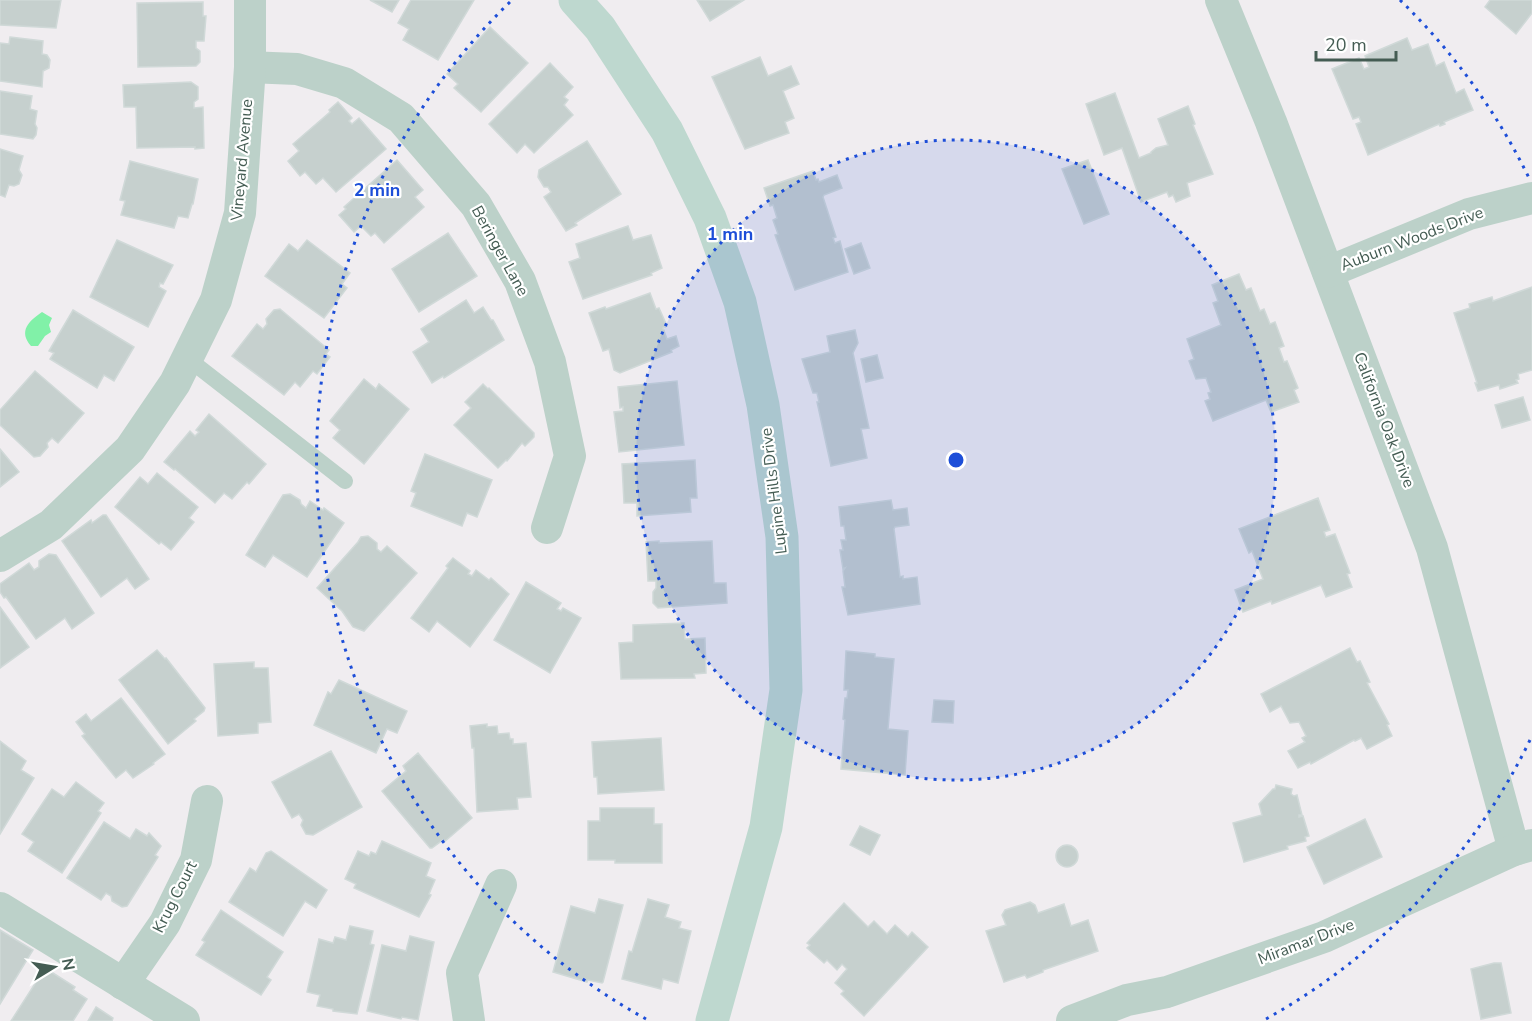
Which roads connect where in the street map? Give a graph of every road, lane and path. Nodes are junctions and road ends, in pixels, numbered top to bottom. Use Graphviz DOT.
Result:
graph roads {
  1 [pos="250,0"];
  2 [pos="575,0"];
  3 [pos="1221,0"];
  4 [pos="250,67"];
  5 [pos="1532,198"];
  6 [pos="1328,272"];
  7 [pos="187,358"];
  8 [pos="345,481"];
  9 [pos="547,528"];
  10 [pos="0,556"];
  11 [pos="207,801"];
  12 [pos="1523,847"];
  13 [pos="501,885"];
  14 [pos="0,908"];
  15 [pos="123,984"];
  16 [pos="184,1021"];
  17 [pos="469,1021"];
  18 [pos="712,1021"];
  19 [pos="1072,1021"];
  1 -- 4 [label="street, Vineyard Avenue"];
  2 -- 18 [label="street, Lupine Hills Drive"];
  3 -- 6 [label="street, California Oak Drive"];
  4 -- 7 [label="street, Vineyard Avenue"];
  4 -- 9 [label="street, Beringer Lane"];
  5 -- 6 [label="street, Auburn Woods Drive"];
  6 -- 12 [label="street, California Oak Drive"];
  7 -- 8 [label="lane"];
  7 -- 10 [label="street, Vineyard Avenue"];
  11 -- 15 [label="street, Krug Court"];
  12 -- 19 [label="street, Miramar Drive"];
  13 -- 17 [label="street"];
  14 -- 15 [label="street"];
  15 -- 16 [label="street"];
}
